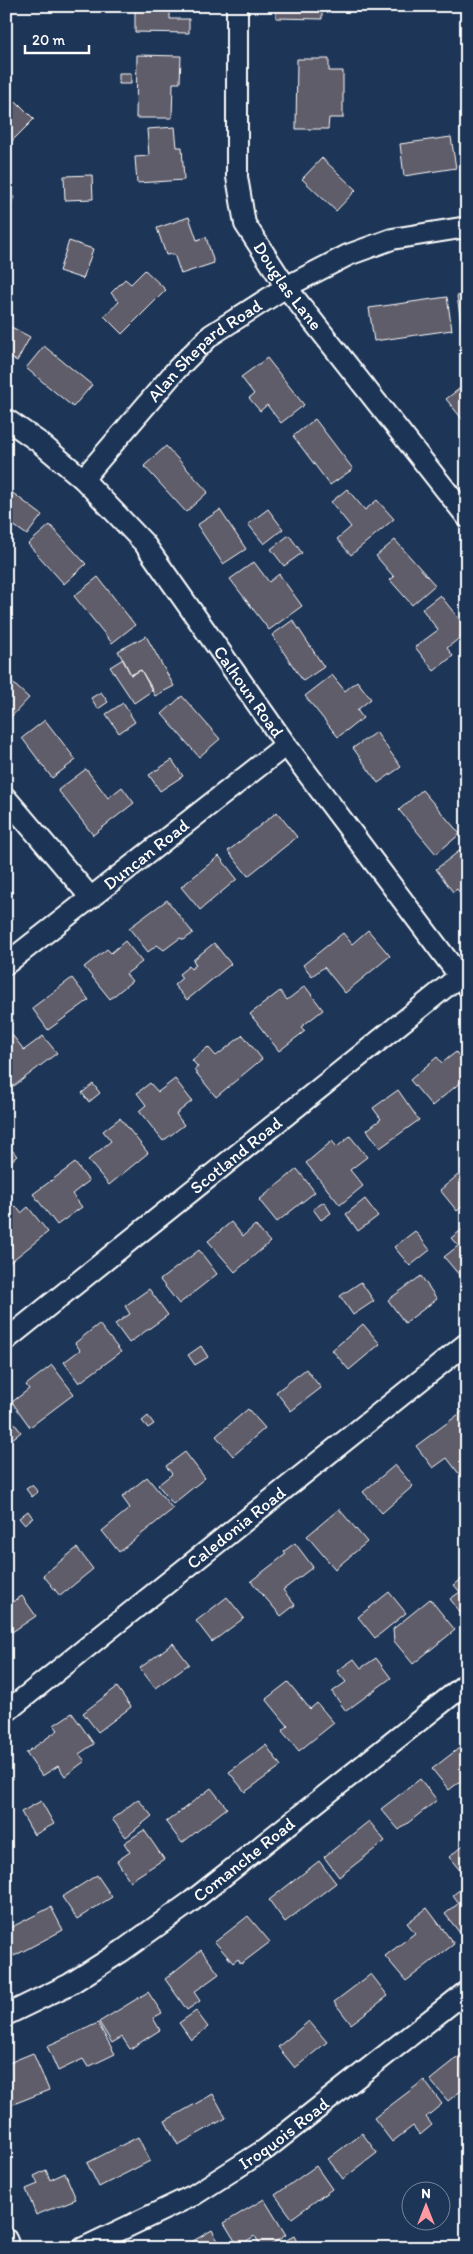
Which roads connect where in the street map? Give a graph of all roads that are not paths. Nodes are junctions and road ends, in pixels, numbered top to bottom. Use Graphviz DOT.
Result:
graph roads {
  1 [pos="237,6"];
  2 [pos="467,227"];
  3 [pos="286,287"];
  4 [pos="6,419"];
  5 [pos="83,479"];
  6 [pos="467,517"];
  7 [pos="286,745"];
  8 [pos="6,798"];
  9 [pos="91,898"];
  10 [pos="6,964"];
  11 [pos="464,977"];
  12 [pos="6,1340"];
  13 [pos="467,1343"];
  14 [pos="467,1683"];
  15 [pos="6,1712"];
  16 [pos="467,1991"];
  17 [pos="6,2015"];
  18 [pos="6,2239"];
  19 [pos="10,2248"];
  20 [pos="83,2248"];
  1 -- 3 [label="street, Douglas Lane"];
  2 -- 3 [label="street, Alan Shepard Road"];
  3 -- 5 [label="street, Alan Shepard Road"];
  3 -- 6 [label="street, Douglas Lane"];
  4 -- 5 [label="street, Calhoun Road"];
  5 -- 7 [label="street, Calhoun Road"];
  7 -- 9 [label="street, Duncan Road"];
  7 -- 11 [label="street, Calhoun Road"];
  8 -- 9 [label="street"];
  9 -- 10 [label="street, Duncan Road"];
  11 -- 12 [label="street, Scotland Road"];
  13 -- 15 [label="street, Caledonia Road"];
  14 -- 17 [label="street, Comanche Road"];
  16 -- 20 [label="street, Iroquois Road"];
  18 -- 19 [label="street"];
}
